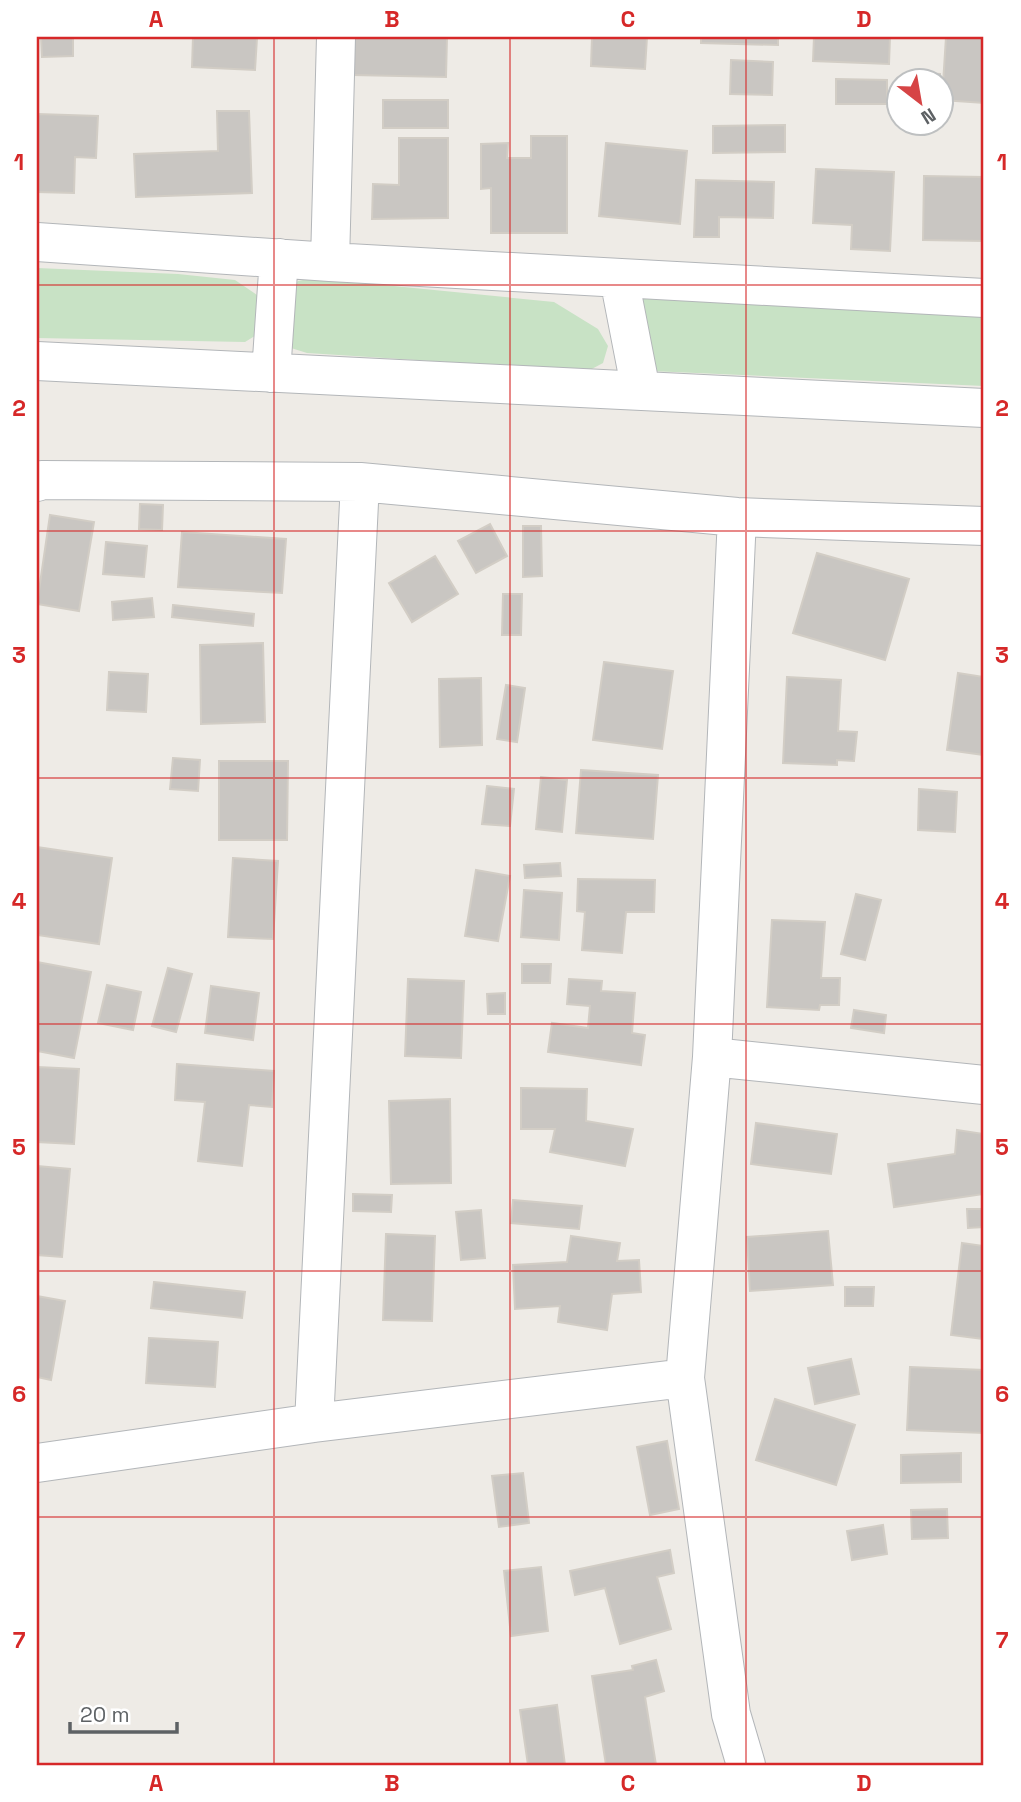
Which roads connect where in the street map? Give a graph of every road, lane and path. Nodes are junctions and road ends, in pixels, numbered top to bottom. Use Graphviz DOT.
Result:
graph roads {
  1 [pos="336,37"];
  2 [pos="37,242"];
  3 [pos="279,258"];
  4 [pos="330,262"];
  5 [pos="619,278"];
  6 [pos="984,298"];
  7 [pos="37,361"];
  8 [pos="271,373"];
  9 [pos="641,391"];
  10 [pos="984,408"];
  11 [pos="37,482"];
  12 [pos="360,482"];
  13 [pos="737,517"];
  14 [pos="984,526"];
  15 [pos="712,1057"];
  16 [pos="984,1085"];
  17 [pos="685,1378"];
  18 [pos="314,1423"];
  19 [pos="37,1463"];
  20 [pos="746,1765"];
  1 -- 4 [label="street"];
  2 -- 3 [label="street"];
  3 -- 4 [label="street"];
  3 -- 8 [label="street"];
  4 -- 5 [label="street"];
  5 -- 6 [label="street"];
  5 -- 9 [label="street"];
  7 -- 8 [label="street"];
  8 -- 9 [label="street"];
  9 -- 10 [label="street"];
  11 -- 12 [label="street"];
  12 -- 13 [label="street"];
  12 -- 18 [label="street"];
  13 -- 14 [label="street"];
  13 -- 15 [label="street"];
  15 -- 16 [label="street"];
  15 -- 17 [label="street"];
  17 -- 18 [label="street"];
  17 -- 20 [label="street"];
  18 -- 19 [label="street"];
}
